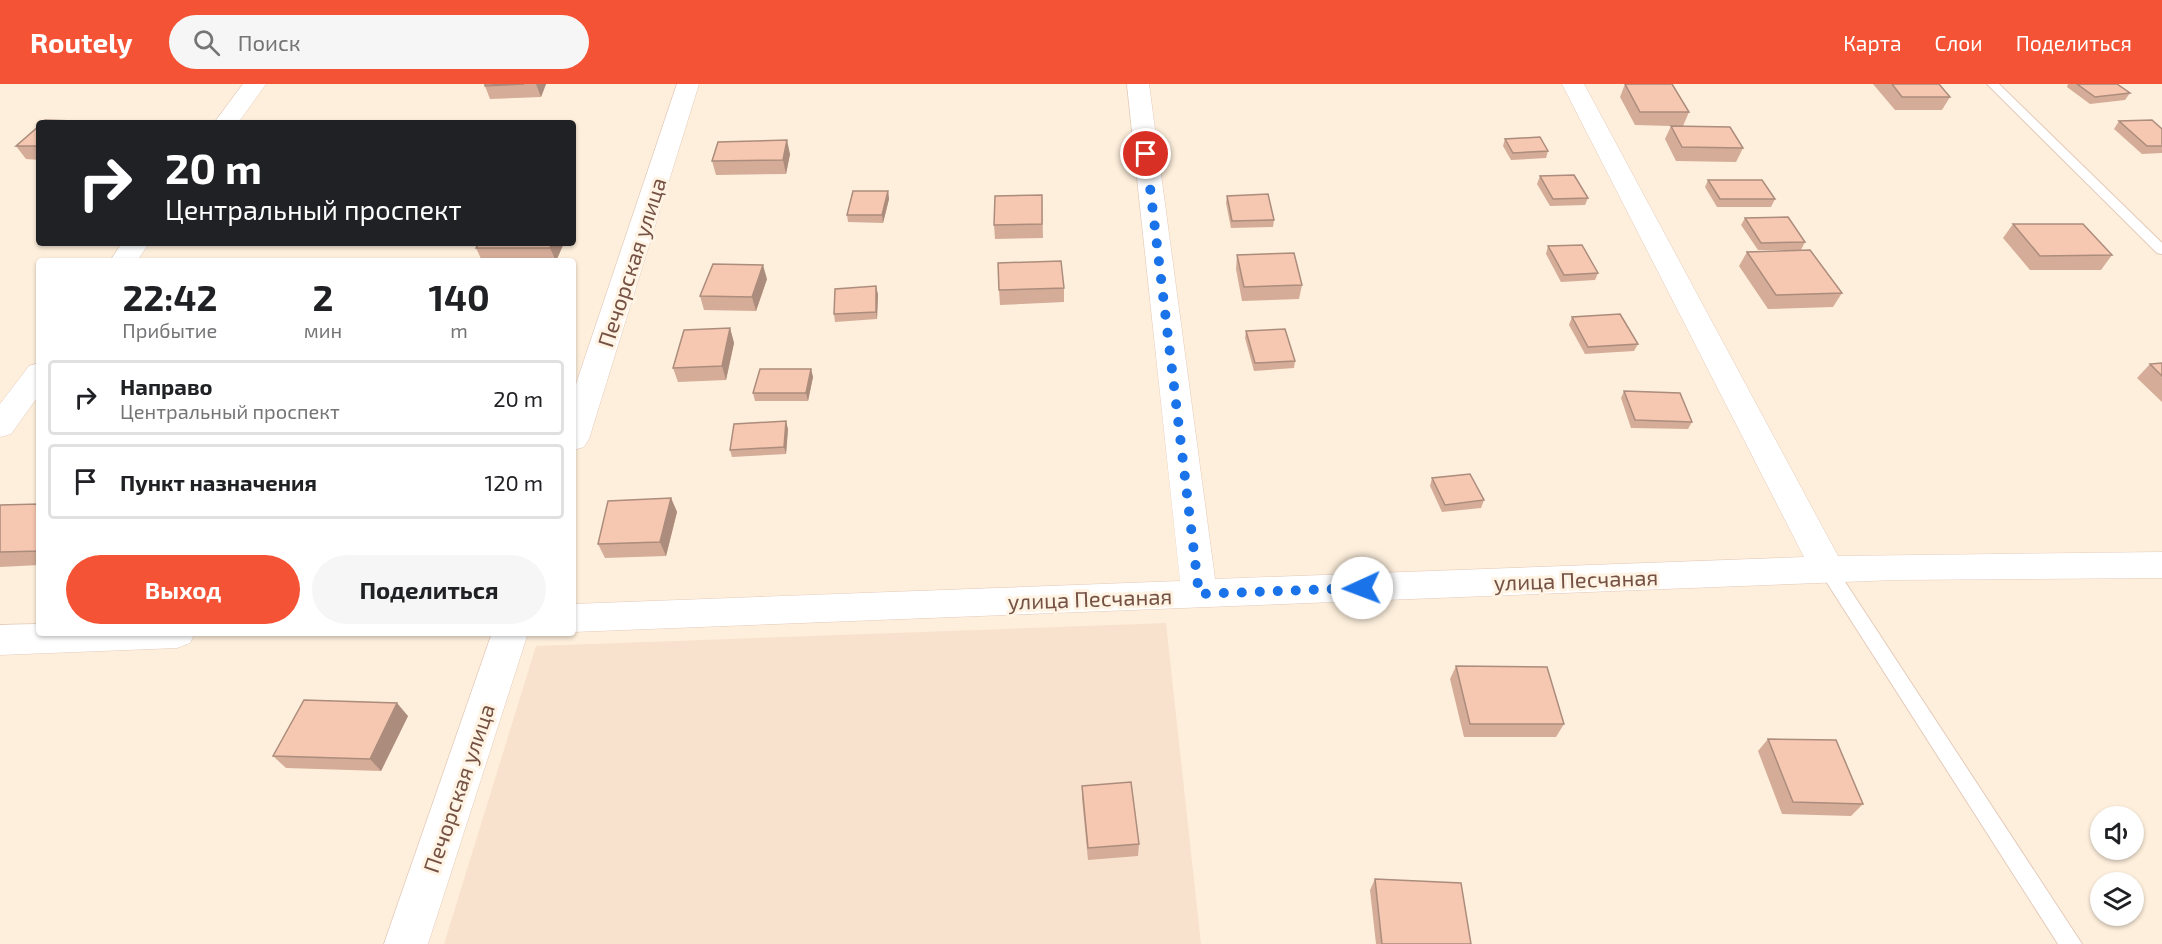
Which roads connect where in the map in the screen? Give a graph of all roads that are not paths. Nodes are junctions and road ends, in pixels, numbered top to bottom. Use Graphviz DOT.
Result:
graph roads {
  1 [pos="255,84"];
  2 [pos="688,84"];
  3 [pos="1138,84"];
  4 [pos="1573,84"];
  5 [pos="1993,84"];
  6 [pos="228,120"];
  7 [pos="2162,250"];
  8 [pos="36,377"];
  9 [pos="0,426"];
  10 [pos="576,430"];
  11 [pos="2162,565"];
  12 [pos="1828,570"];
  13 [pos="1199,594"];
  14 [pos="576,618"];
  15 [pos="101,636"];
  16 [pos="509,636"];
  17 [pos="0,640"];
  18 [pos="406,944"];
  19 [pos="2071,944"];
  1 -- 6 [label="street"];
  2 -- 10 [label="street, Печорская улица"];
  3 -- 13 [label="street"];
  4 -- 12 [label="street"];
  5 -- 7 [label="lane"];
  8 -- 9 [label="street"];
  11 -- 12 [label="street, улица Песчаная"];
  12 -- 13 [label="street, улица Песчаная"];
  12 -- 19 [label="lane"];
  13 -- 14 [label="street, улица Песчаная"];
  15 -- 17 [label="street"];
  16 -- 18 [label="street, Печорская улица"];
}
